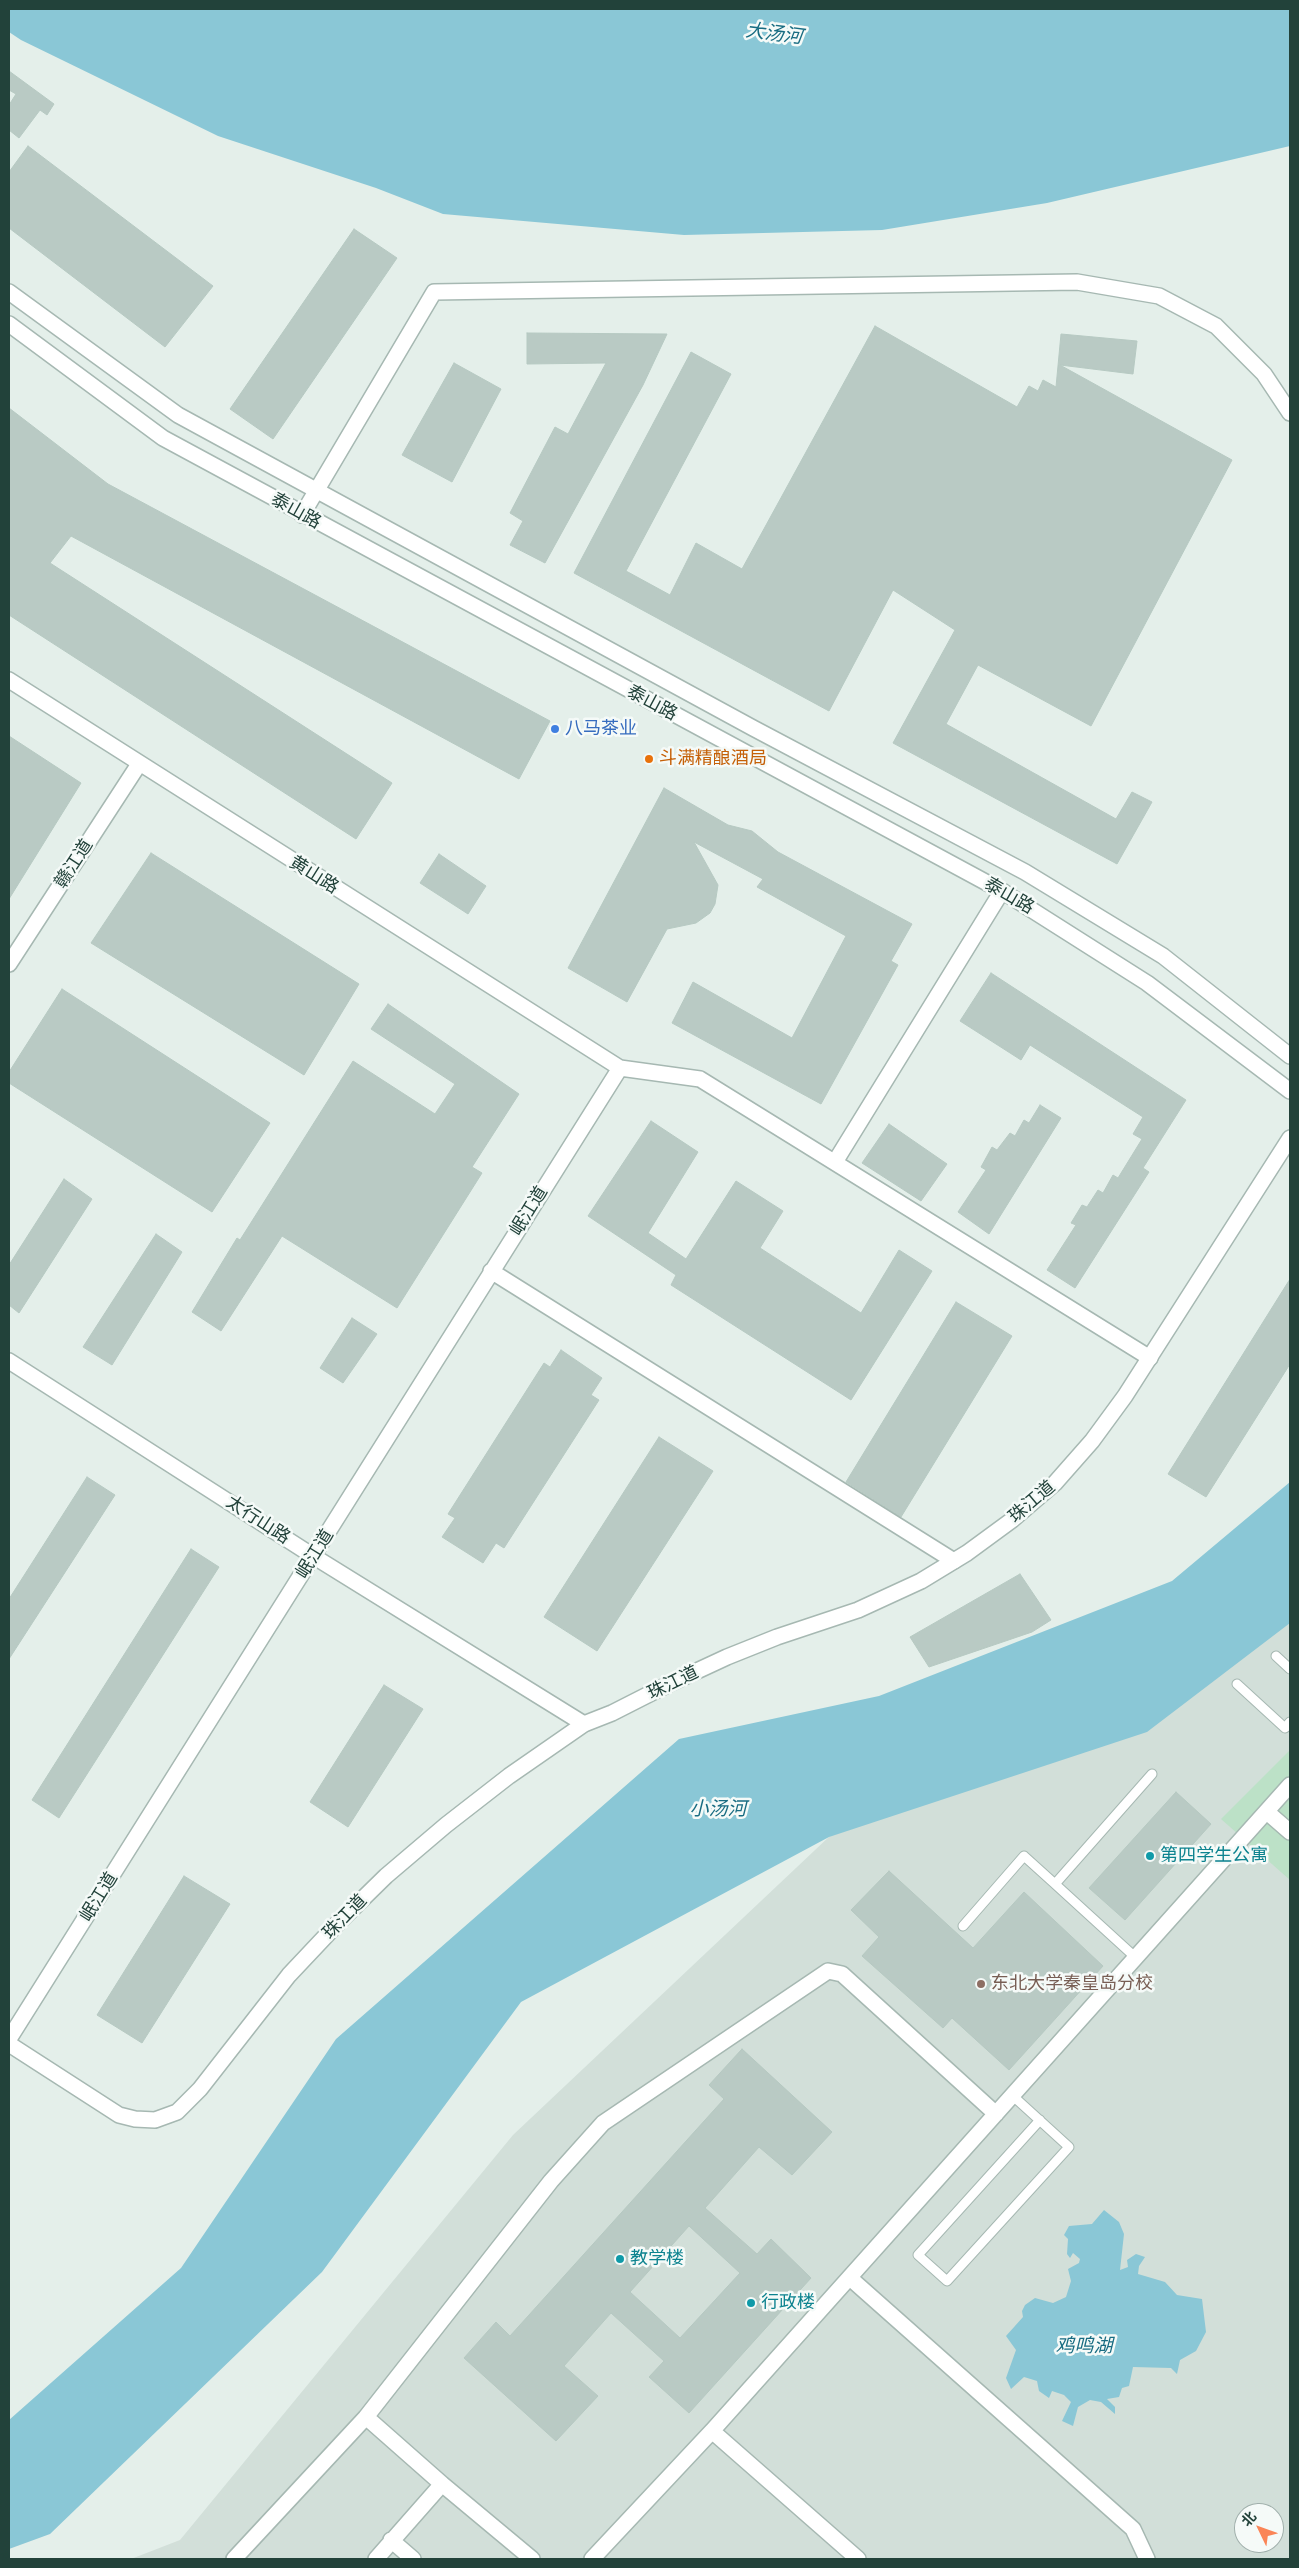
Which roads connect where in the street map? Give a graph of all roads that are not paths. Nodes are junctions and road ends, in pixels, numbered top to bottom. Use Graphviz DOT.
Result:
graph roads {
  1 [pos="9,292"];
  2 [pos="9,324"];
  3 [pos="1290,413"];
  4 [pos="317,490"];
  5 [pos="302,515"];
  6 [pos="9,680"];
  7 [pos="139,764"];
  8 [pos="1002,891"];
  9 [pos="9,964"];
  10 [pos="1290,1056"];
  11 [pos="620,1068"];
  12 [pos="1290,1091"];
  13 [pos="1290,1138"];
  14 [pos="835,1162"];
  15 [pos="491,1271"];
  16 [pos="1150,1358"];
  17 [pos="9,1361"];
  18 [pos="313,1556"];
  19 [pos="954,1561"];
  20 [pos="1276,1656"];
  21 [pos="1290,1669"];
  22 [pos="1237,1684"];
  23 [pos="1290,1722"];
  24 [pos="584,1724"];
  25 [pos="1152,1774"];
  26 [pos="1290,1785"];
  27 [pos="1267,1812"];
  28 [pos="1290,1832"];
  29 [pos="1055,1884"];
  30 [pos="963,1926"];
  31 [pos="1135,1957"];
  32 [pos="9,2039"];
  33 [pos="9,2044"];
  34 [pos="1013,2096"];
  35 [pos="996,2114"];
  36 [pos="1040,2120"];
  37 [pos="850,2278"];
  38 [pos="366,2417"];
  39 [pos="712,2431"];
  40 [pos="442,2484"];
  41 [pos="391,2540"];
  42 [pos="234,2559"];
  43 [pos="376,2559"];
  44 [pos="413,2559"];
  45 [pos="532,2559"];
  46 [pos="592,2559"];
  47 [pos="858,2559"];
  48 [pos="1146,2559"];
  1 -- 4 [label="street"];
  2 -- 5 [label="street, 泰山路"];
  3 -- 4 [label="street"];
  4 -- 5 [label="street"];
  4 -- 10 [label="street"];
  5 -- 8 [label="street, 泰山路"];
  6 -- 7 [label="street, 黄山路"];
  7 -- 9 [label="street, 赣江道"];
  7 -- 11 [label="street, 黄山路"];
  8 -- 12 [label="street, 泰山路"];
  8 -- 14 [label="street"];
  11 -- 14 [label="street"];
  11 -- 15 [label="street, 岷江道"];
  13 -- 16 [label="street, 珠江道"];
  14 -- 16 [label="street"];
  15 -- 18 [label="street, 岷江道"];
  15 -- 19 [label="street"];
  16 -- 19 [label="street, 珠江道"];
  17 -- 18 [label="street, 太行山路"];
  18 -- 24 [label="street, 太行山路"];
  18 -- 32 [label="street, 岷江道"];
  19 -- 24 [label="street, 珠江道"];
  20 -- 21 [label="lane"];
  22 -- 23 [label="lane"];
  24 -- 33 [label="street, 珠江道"];
  25 -- 29 [label="lane"];
  26 -- 27 [label="street"];
  27 -- 28 [label="street"];
  27 -- 31 [label="street"];
  29 -- 30 [label="lane"];
  29 -- 31 [label="lane"];
  31 -- 34 [label="street"];
  34 -- 35 [label="street"];
  34 -- 36 [label="lane"];
  35 -- 37 [label="street"];
  35 -- 38 [label="street"];
  36 -- 36 [label="lane"];
  37 -- 39 [label="street"];
  37 -- 48 [label="street"];
  38 -- 40 [label="street"];
  38 -- 42 [label="street"];
  39 -- 46 [label="street"];
  39 -- 47 [label="street"];
  40 -- 41 [label="street"];
  40 -- 45 [label="street"];
  41 -- 43 [label="street"];
  41 -- 44 [label="street"];
}
